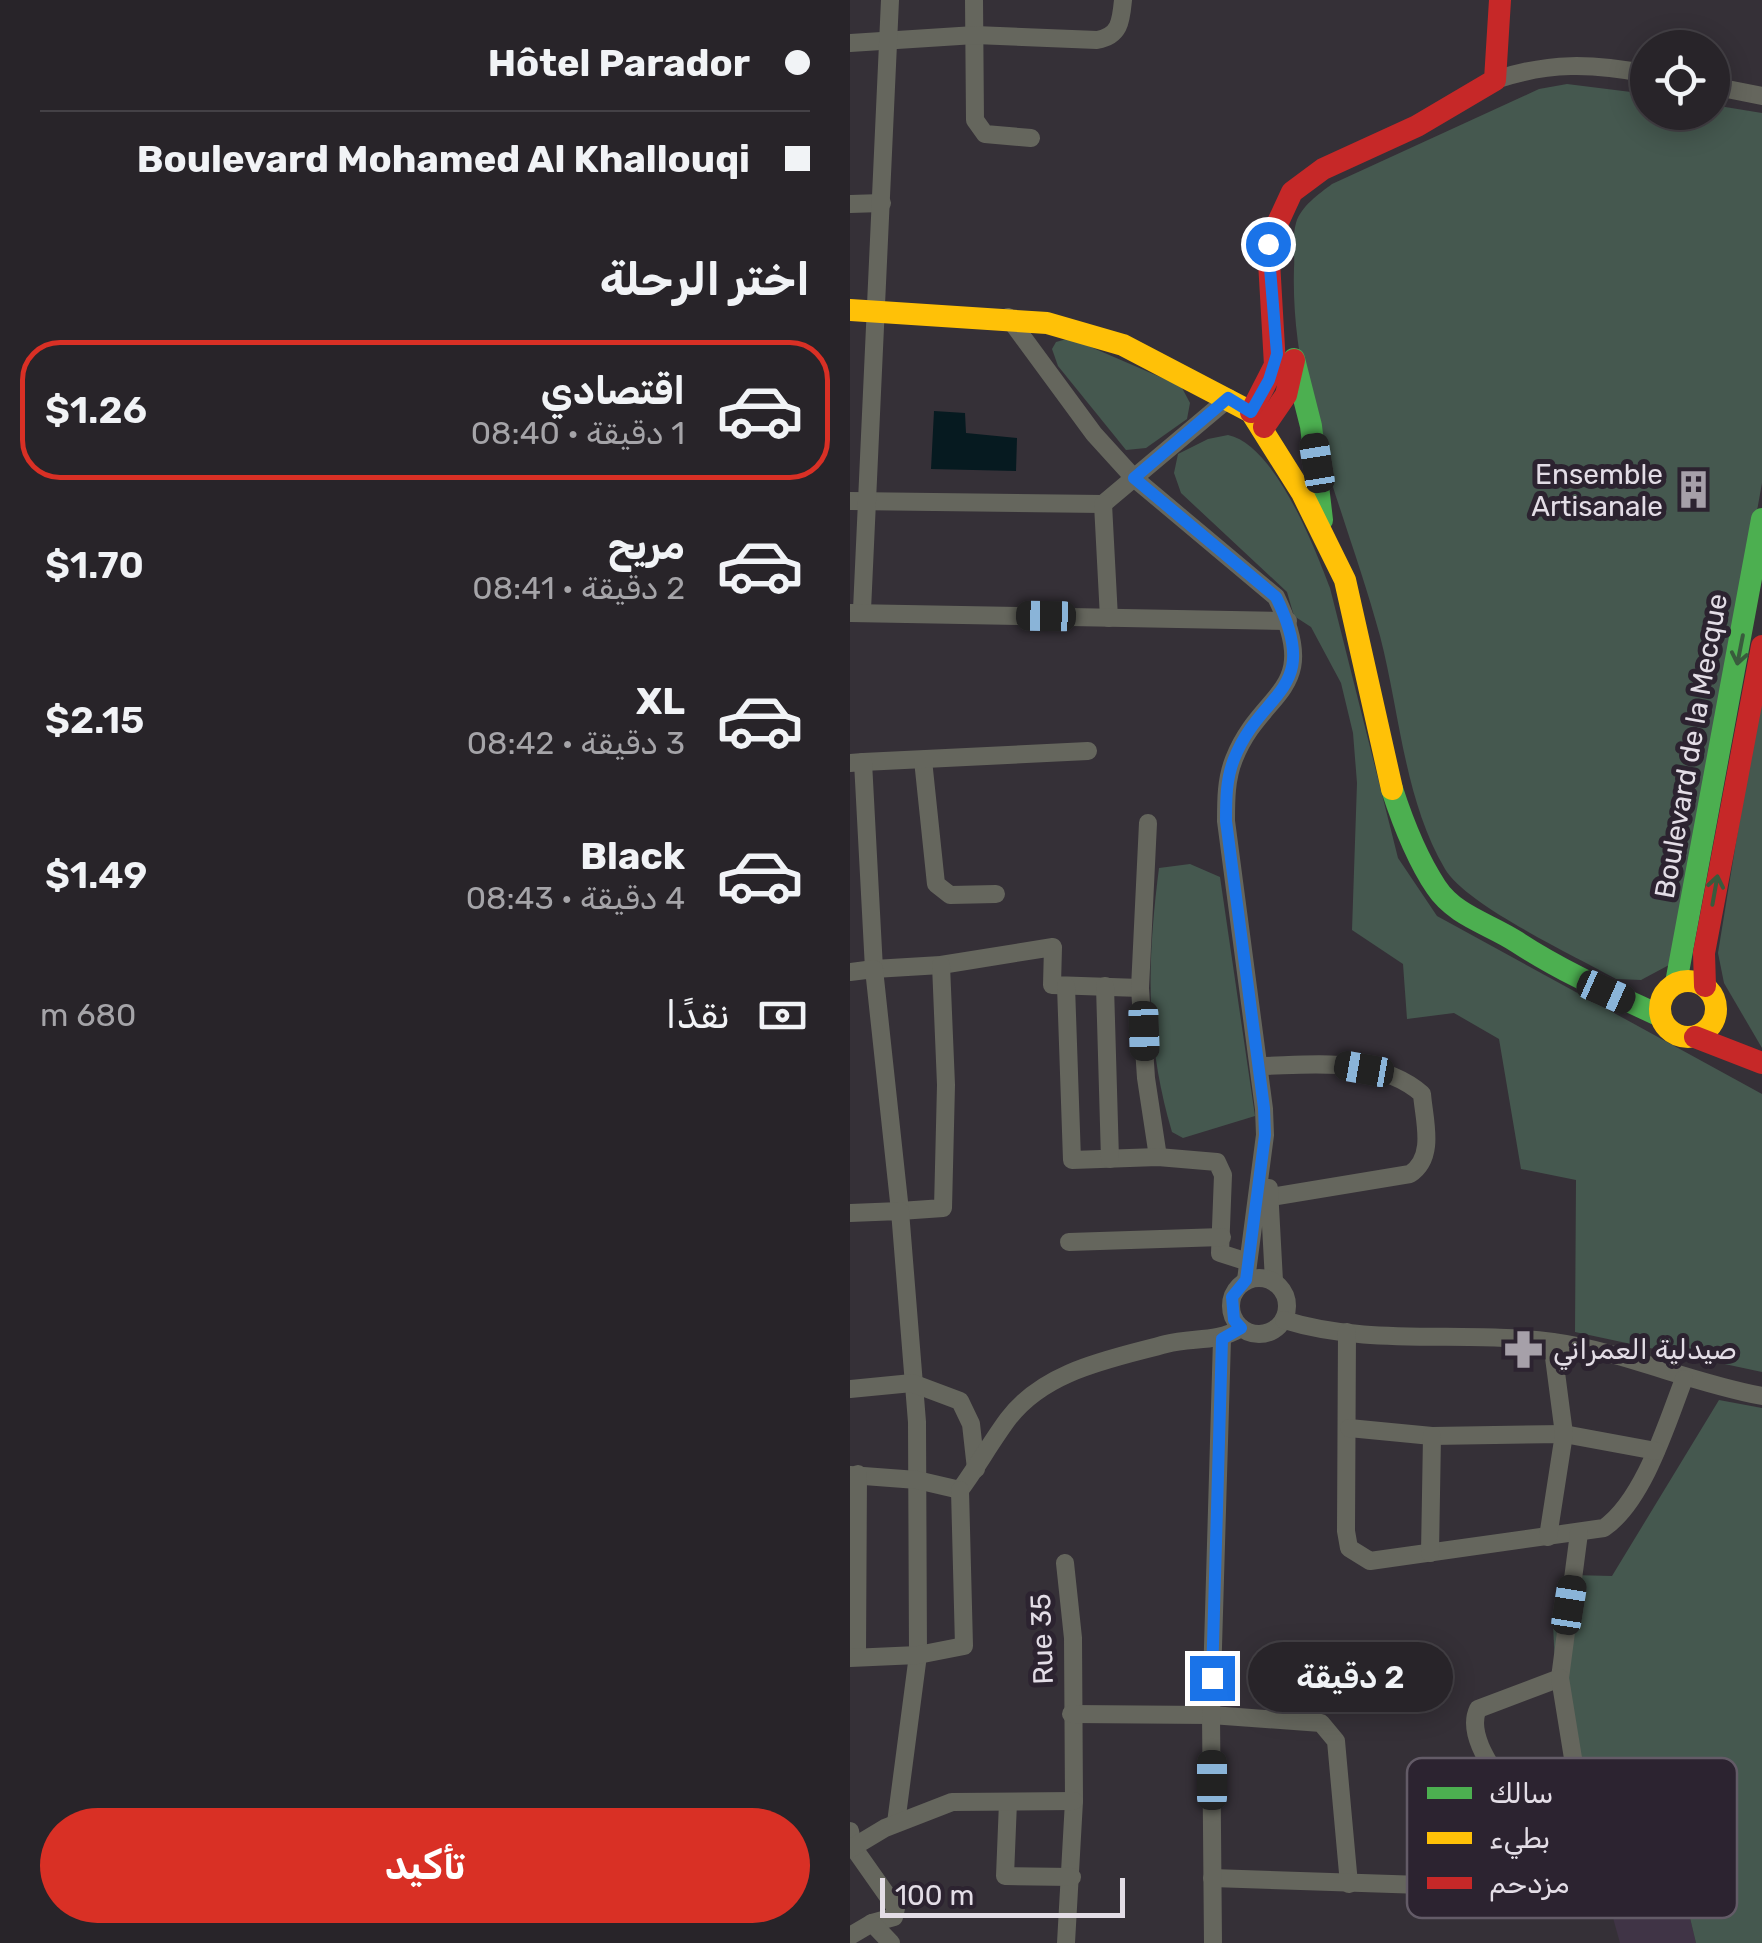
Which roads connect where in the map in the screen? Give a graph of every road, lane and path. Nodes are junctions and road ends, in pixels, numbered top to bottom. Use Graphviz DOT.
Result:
graph roads {
  1 [pos="890,0"];
  2 [pos="974,0"];
  3 [pos="1122,0"];
  4 [pos="1500,0"];
  5 [pos="975,35"];
  6 [pos="890,40"];
  7 [pos="850,43"];
  8 [pos="1630,70"];
  9 [pos="1496,80"];
  10 [pos="1730,90"];
  11 [pos="1762,96"];
  12 [pos="1032,138"];
  13 [pos="882,203"];
  14 [pos="850,204"];
  15 [pos="876,309"];
  16 [pos="850,310"];
  17 [pos="1282,312"];
  18 [pos="1008,317"];
  19 [pos="1294,359"];
  20 [pos="1228,398"];
  21 [pos="1258,420"];
  22 [pos="1134,478"];
  23 [pos="859,501"];
  24 [pos="1102,504"];
  25 [pos="1762,519"];
  26 [pos="1323,532"];
  27 [pos="856,611"];
  28 [pos="1109,618"];
  29 [pos="1288,621"];
  30 [pos="1762,646"];
  31 [pos="1088,751"];
  32 [pos="923,760"];
  33 [pos="857,763"];
  34 [pos="1148,824"];
  35 [pos="1712,850"];
  36 [pos="996,894"];
  37 [pos="941,964"];
  38 [pos="874,969"];
  39 [pos="850,972"];
  40 [pos="1578,980"];
  41 [pos="1674,984"];
  42 [pos="1066,986"];
  43 [pos="1105,986"];
  44 [pos="1140,988"];
  45 [pos="1710,994"];
  46 [pos="1660,1016"];
  47 [pos="1695,1036"];
  48 [pos="1762,1060"];
  49 [pos="1260,1066"];
  50 [pos="1263,1153"];
  51 [pos="1158,1157"];
  52 [pos="1110,1159"];
  53 [pos="1271,1197"];
  54 [pos="900,1210"];
  55 [pos="850,1212"];
  56 [pos="1222,1236"];
  57 [pos="1069,1242"];
  58 [pos="1245,1271"];
  59 [pos="1274,1281"];
  60 [pos="1284,1320"];
  61 [pos="1241,1328"];
  62 [pos="1347,1332"];
  63 [pos="1222,1339"];
  64 [pos="1552,1342"];
  65 [pos="1684,1379"];
  66 [pos="912,1383"];
  67 [pos="850,1389"];
  68 [pos="1762,1396"];
  69 [pos="1350,1428"];
  70 [pos="1564,1434"];
  71 [pos="1432,1436"];
  72 [pos="1656,1452"];
  73 [pos="976,1468"];
  74 [pos="854,1475"];
  75 [pos="917,1480"];
  76 [pos="960,1490"];
  77 [pos="1579,1533"];
  78 [pos="1548,1537"];
  79 [pos="1430,1553"];
  80 [pos="1064,1563"];
  81 [pos="918,1655"];
  82 [pos="853,1657"];
  83 [pos="1560,1678"];
  84 [pos="1071,1714"];
  85 [pos="1211,1715"];
  86 [pos="1488,1758"];
  87 [pos="1573,1758"];
  88 [pos="1074,1800"];
  89 [pos="1008,1802"];
  90 [pos="896,1823"];
  91 [pos="851,1842"];
  92 [pos="1072,1878"];
  93 [pos="1212,1878"];
  94 [pos="1350,1884"];
  95 [pos="1407,1885"];
  96 [pos="872,1922"];
  97 [pos="850,1936"];
  98 [pos="891,1943"];
  99 [pos="1066,1943"];
  100 [pos="1213,1943"];
  1 -- 6 [label="street"];
  2 -- 5 [label="street"];
  3 -- 5 [label="street"];
  4 -- 9 [label="main road"];
  5 -- 6 [label="street"];
  5 -- 12 [label="street"];
  6 -- 7 [label="street"];
  6 -- 13 [label="street"];
  8 -- 9 [label="street"];
  9 -- 17 [label="main road"];
  10 -- 11 [label="street"];
  13 -- 14 [label="street"];
  13 -- 15 [label="street"];
  15 -- 16 [label="main road"];
  15 -- 18 [label="main road"];
  15 -- 23 [label="street"];
  17 -- 19 [label="main road"];
  17 -- 21 [label="main road"];
  18 -- 20 [label="main road"];
  18 -- 22 [label="street"];
  19 -- 21 [label="main road"];
  19 -- 26 [label="main road"];
  20 -- 21 [label="main road"];
  20 -- 22 [label="street"];
  21 -- 26 [label="main road"];
  22 -- 24 [label="street"];
  22 -- 29 [label="street"];
  23 -- 24 [label="street"];
  23 -- 27 [label="street"];
  24 -- 28 [label="street"];
  25 -- 35 [label="main road, Boulevard de la Mecque, one-way"];
  26 -- 40 [label="main road"];
  27 -- 28 [label="street"];
  28 -- 29 [label="street"];
  29 -- 49 [label="street"];
  30 -- 35 [label="main road, Boulevard de la Mecque"];
  31 -- 32 [label="street"];
  32 -- 33 [label="street"];
  32 -- 36 [label="street"];
  33 -- 38 [label="street"];
  34 -- 44 [label="street"];
  35 -- 41 [label="main road, Boulevard de la Mecque"];
  45 -- 35 [label="main road, Boulevard de la Mecque, one-way"];
  37 -- 38 [label="street"];
  37 -- 42 [label="street"];
  37 -- 54 [label="street"];
  38 -- 39 [label="street"];
  38 -- 54 [label="street"];
  40 -- 41 [label="main road"];
  40 -- 46 [label="main road"];
  41 -- 45 [label="main road"];
  41 -- 46 [label="main road"];
  42 -- 43 [label="street"];
  42 -- 52 [label="street"];
  43 -- 44 [label="street"];
  43 -- 52 [label="street"];
  44 -- 51 [label="street"];
  45 -- 47 [label="main road"];
  45 -- 48 [label="main road"];
  46 -- 47 [label="main road"];
  47 -- 48 [label="main road"];
  49 -- 50 [label="street"];
  49 -- 53 [label="street"];
  50 -- 53 [label="street"];
  50 -- 58 [label="street"];
  51 -- 52 [label="street"];
  51 -- 56 [label="street"];
  53 -- 59 [label="street"];
  54 -- 55 [label="street"];
  54 -- 66 [label="street"];
  56 -- 57 [label="street"];
  56 -- 58 [label="street"];
  58 -- 59 [label="street"];
  58 -- 61 [label="street"];
  59 -- 60 [label="street"];
  60 -- 61 [label="street"];
  60 -- 62 [label="street"];
  61 -- 63 [label="street"];
  62 -- 64 [label="street"];
  62 -- 69 [label="street"];
  63 -- 73 [label="street"];
  63 -- 85 [label="street"];
  64 -- 65 [label="street"];
  64 -- 70 [label="street"];
  65 -- 68 [label="street"];
  65 -- 72 [label="street"];
  66 -- 67 [label="street"];
  66 -- 73 [label="street"];
  66 -- 75 [label="street"];
  69 -- 71 [label="street"];
  69 -- 79 [label="street"];
  70 -- 71 [label="street"];
  70 -- 72 [label="street"];
  70 -- 78 [label="street"];
  71 -- 79 [label="street"];
  72 -- 77 [label="street"];
  73 -- 76 [label="street"];
  74 -- 75 [label="street"];
  74 -- 82 [label="street"];
  75 -- 76 [label="street"];
  75 -- 81 [label="street"];
  76 -- 81 [label="street"];
  77 -- 78 [label="street"];
  77 -- 83 [label="street"];
  78 -- 79 [label="street"];
  80 -- 84 [label="street, Rue 35"];
  81 -- 82 [label="street"];
  81 -- 90 [label="street"];
  83 -- 86 [label="street"];
  83 -- 87 [label="street"];
  84 -- 85 [label="street"];
  84 -- 88 [label="street, Rue 35"];
  85 -- 93 [label="street"];
  85 -- 94 [label="street"];
  88 -- 89 [label="street"];
  88 -- 92 [label="street, Rue 35"];
  89 -- 90 [label="street"];
  89 -- 92 [label="street"];
  90 -- 91 [label="street"];
  91 -- 96 [label="street"];
  92 -- 99 [label="street, Rue 35"];
  93 -- 94 [label="street"];
  93 -- 100 [label="street"];
  94 -- 95 [label="street"];
  96 -- 97 [label="street"];
  96 -- 98 [label="street"];
}
